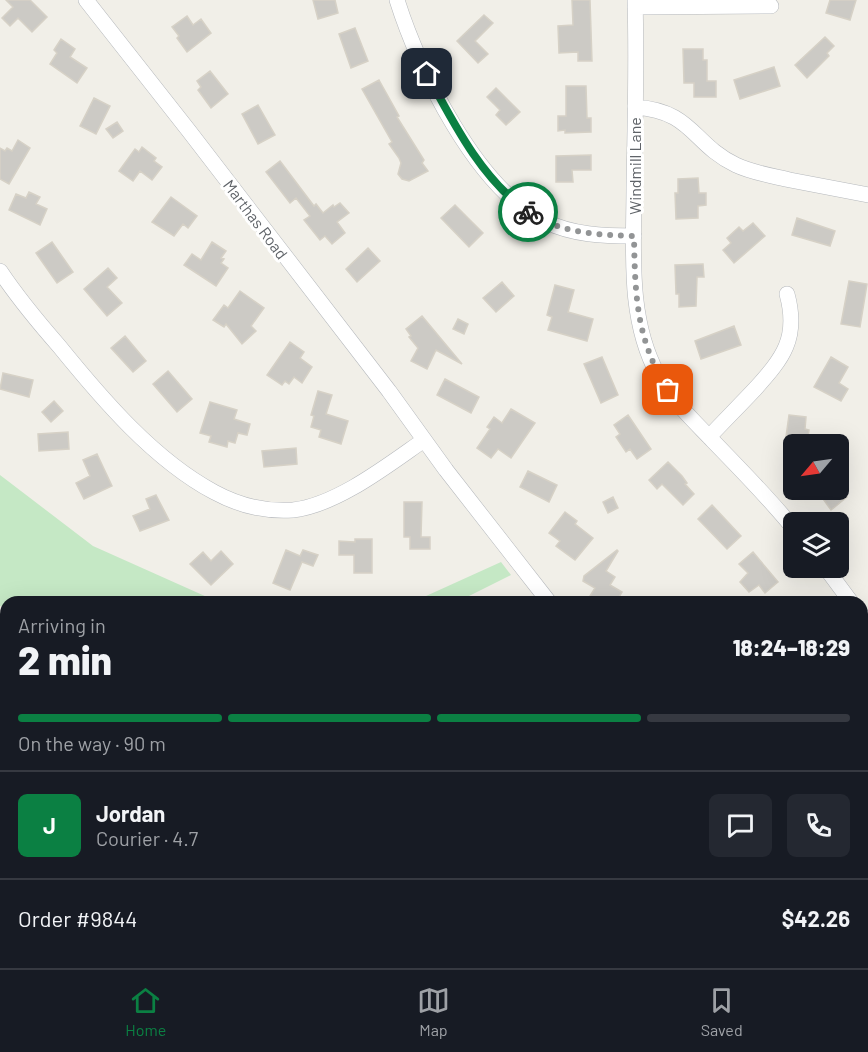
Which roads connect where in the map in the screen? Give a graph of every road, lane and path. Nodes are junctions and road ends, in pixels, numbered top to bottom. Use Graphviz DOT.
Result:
graph roads {
  1 [pos="86,0"];
  2 [pos="397,0"];
  3 [pos="635,3"];
  4 [pos="771,6"];
  5 [pos="635,107"];
  6 [pos="868,195"];
  7 [pos="634,236"];
  8 [pos="0,271"];
  9 [pos="787,294"];
  10 [pos="709,437"];
  11 [pos="424,440"];
  12 [pos="783,517"];
  13 [pos="833,578"];
  14 [pos="544,596"];
  15 [pos="847,596"];
  1 -- 11 [label="street, Marthas Road"];
  2 -- 7 [label="street"];
  3 -- 4 [label="street"];
  3 -- 5 [label="street, Windmill Lane"];
  5 -- 6 [label="street"];
  5 -- 7 [label="street, Windmill Lane"];
  7 -- 10 [label="street, Windmill Lane"];
  8 -- 11 [label="street"];
  9 -- 10 [label="street"];
  10 -- 12 [label="street, Windmill Lane"];
  11 -- 14 [label="street, Marthas Road"];
  13 -- 15 [label="street"];
}
